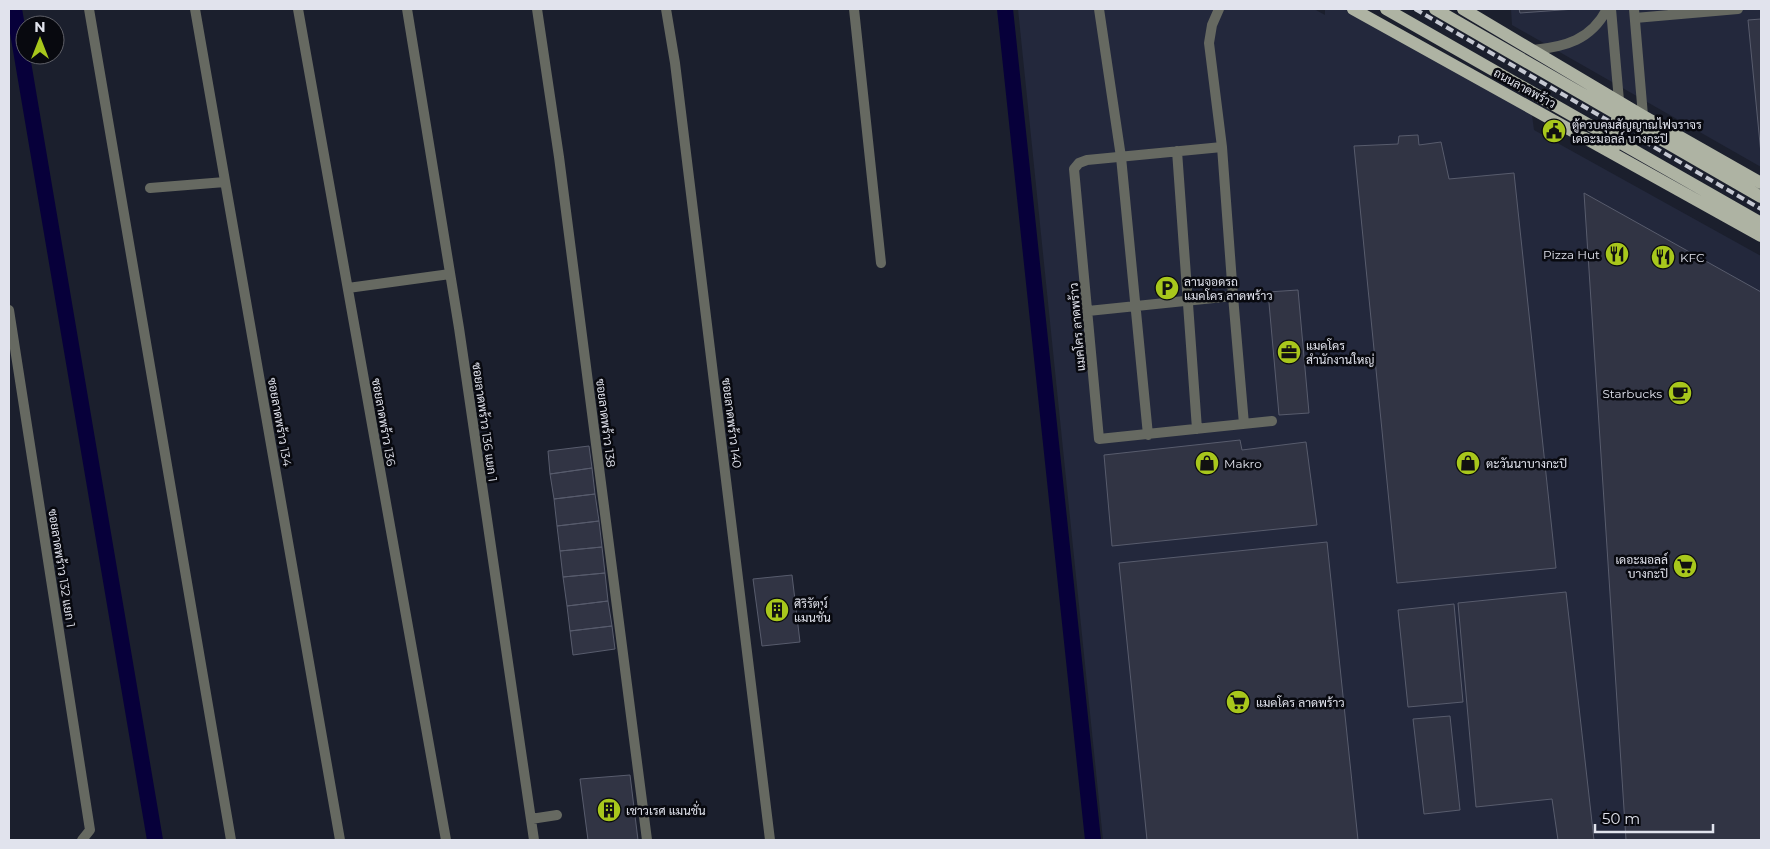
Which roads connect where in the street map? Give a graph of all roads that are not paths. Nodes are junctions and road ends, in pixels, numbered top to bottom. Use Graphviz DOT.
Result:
graph roads {
  1 [pos="89,9"];
  2 [pos="195,9"];
  3 [pos="298,9"];
  4 [pos="407,9"];
  5 [pos="537,9"];
  6 [pos="666,9"];
  7 [pos="854,9"];
  8 [pos="1099,9"];
  9 [pos="1219,9"];
  10 [pos="1353,9"];
  11 [pos="1386,9"];
  12 [pos="1435,9"];
  13 [pos="1463,9"];
  14 [pos="1607,9"];
  15 [pos="1611,9"];
  16 [pos="1738,9"];
  17 [pos="1635,13"];
  18 [pos="1533,50"];
  19 [pos="1619,101"];
  20 [pos="1643,116"];
  21 [pos="1222,147"];
  22 [pos="1177,151"];
  23 [pos="1121,156"];
  24 [pos="1618,156"];
  25 [pos="225,182"];
  26 [pos="1761,183"];
  27 [pos="150,188"];
  28 [pos="1761,197"];
  29 [pos="1761,223"];
  30 [pos="1761,236"];
  31 [pos="881,263"];
  32 [pos="450,274"];
  33 [pos="348,288"];
  34 [pos="1233,296"];
  35 [pos="1188,301"];
  36 [pos="1136,306"];
  37 [pos="9,310"];
  38 [pos="1088,311"];
  39 [pos="1272,420"];
  40 [pos="1244,424"];
  41 [pos="1197,429"];
  42 [pos="1148,435"];
  43 [pos="557,815"];
  44 [pos="531,819"];
  45 [pos="82,840"];
  46 [pos="231,840"];
  47 [pos="340,840"];
  48 [pos="446,840"];
  49 [pos="534,840"];
  50 [pos="647,840"];
  51 [pos="770,840"];
  1 -- 46 [label="street"];
  2 -- 25 [label="street, ซอยลาดพร้าว 134"];
  3 -- 33 [label="street, ซอยลาดพร้าว 136"];
  4 -- 32 [label="street, ซอยลาดพร้าว 136 แยก 1"];
  5 -- 50 [label="street, ซอยลาดพร้าว 138"];
  6 -- 51 [label="street, ซอยลาดพร้าว 140"];
  7 -- 31 [label="street"];
  8 -- 23 [label="street"];
  9 -- 21 [label="street"];
  10 -- 24 [label="main road, ถนนลาดพร้าว"];
  11 -- 29 [label="main road"];
  12 -- 28 [label="main road"];
  13 -- 18 [label="main road"];
  14 -- 18 [label="street"];
  15 -- 19 [label="street"];
  16 -- 17 [label="street"];
  17 -- 20 [label="street"];
  18 -- 19 [label="main road"];
  19 -- 20 [label="main road"];
  19 -- 24 [label="main road"];
  20 -- 24 [label="main road"];
  20 -- 26 [label="main road"];
  21 -- 22 [label="street, แมคโคร ลาดพร้าว"];
  21 -- 34 [label="street"];
  22 -- 23 [label="street, แมคโคร ลาดพร้าว"];
  22 -- 35 [label="street"];
  23 -- 36 [label="street"];
  23 -- 38 [label="street, แมคโคร ลาดพร้าว"];
  24 -- 30 [label="main road, ถนนลาดพร้าว"];
  25 -- 27 [label="street"];
  25 -- 47 [label="street, ซอยลาดพร้าว 134"];
  32 -- 33 [label="street"];
  32 -- 44 [label="street, ซอยลาดพร้าว 136 แยก 1"];
  33 -- 48 [label="street, ซอยลาดพร้าว 136"];
  34 -- 35 [label="street"];
  34 -- 40 [label="street"];
  35 -- 36 [label="street"];
  35 -- 41 [label="street"];
  36 -- 38 [label="street"];
  36 -- 42 [label="street"];
  37 -- 45 [label="street, ซอยลาดพร้าว 132 แยก 1"];
  38 -- 42 [label="street, แมคโคร ลาดพร้าว"];
  39 -- 40 [label="street, แมคโคร ลาดพร้าว"];
  40 -- 41 [label="street, แมคโคร ลาดพร้าว"];
  41 -- 42 [label="street, แมคโคร ลาดพร้าว"];
  43 -- 44 [label="street"];
  44 -- 49 [label="street, ซอยลาดพร้าว 136 แยก 1"];
}
